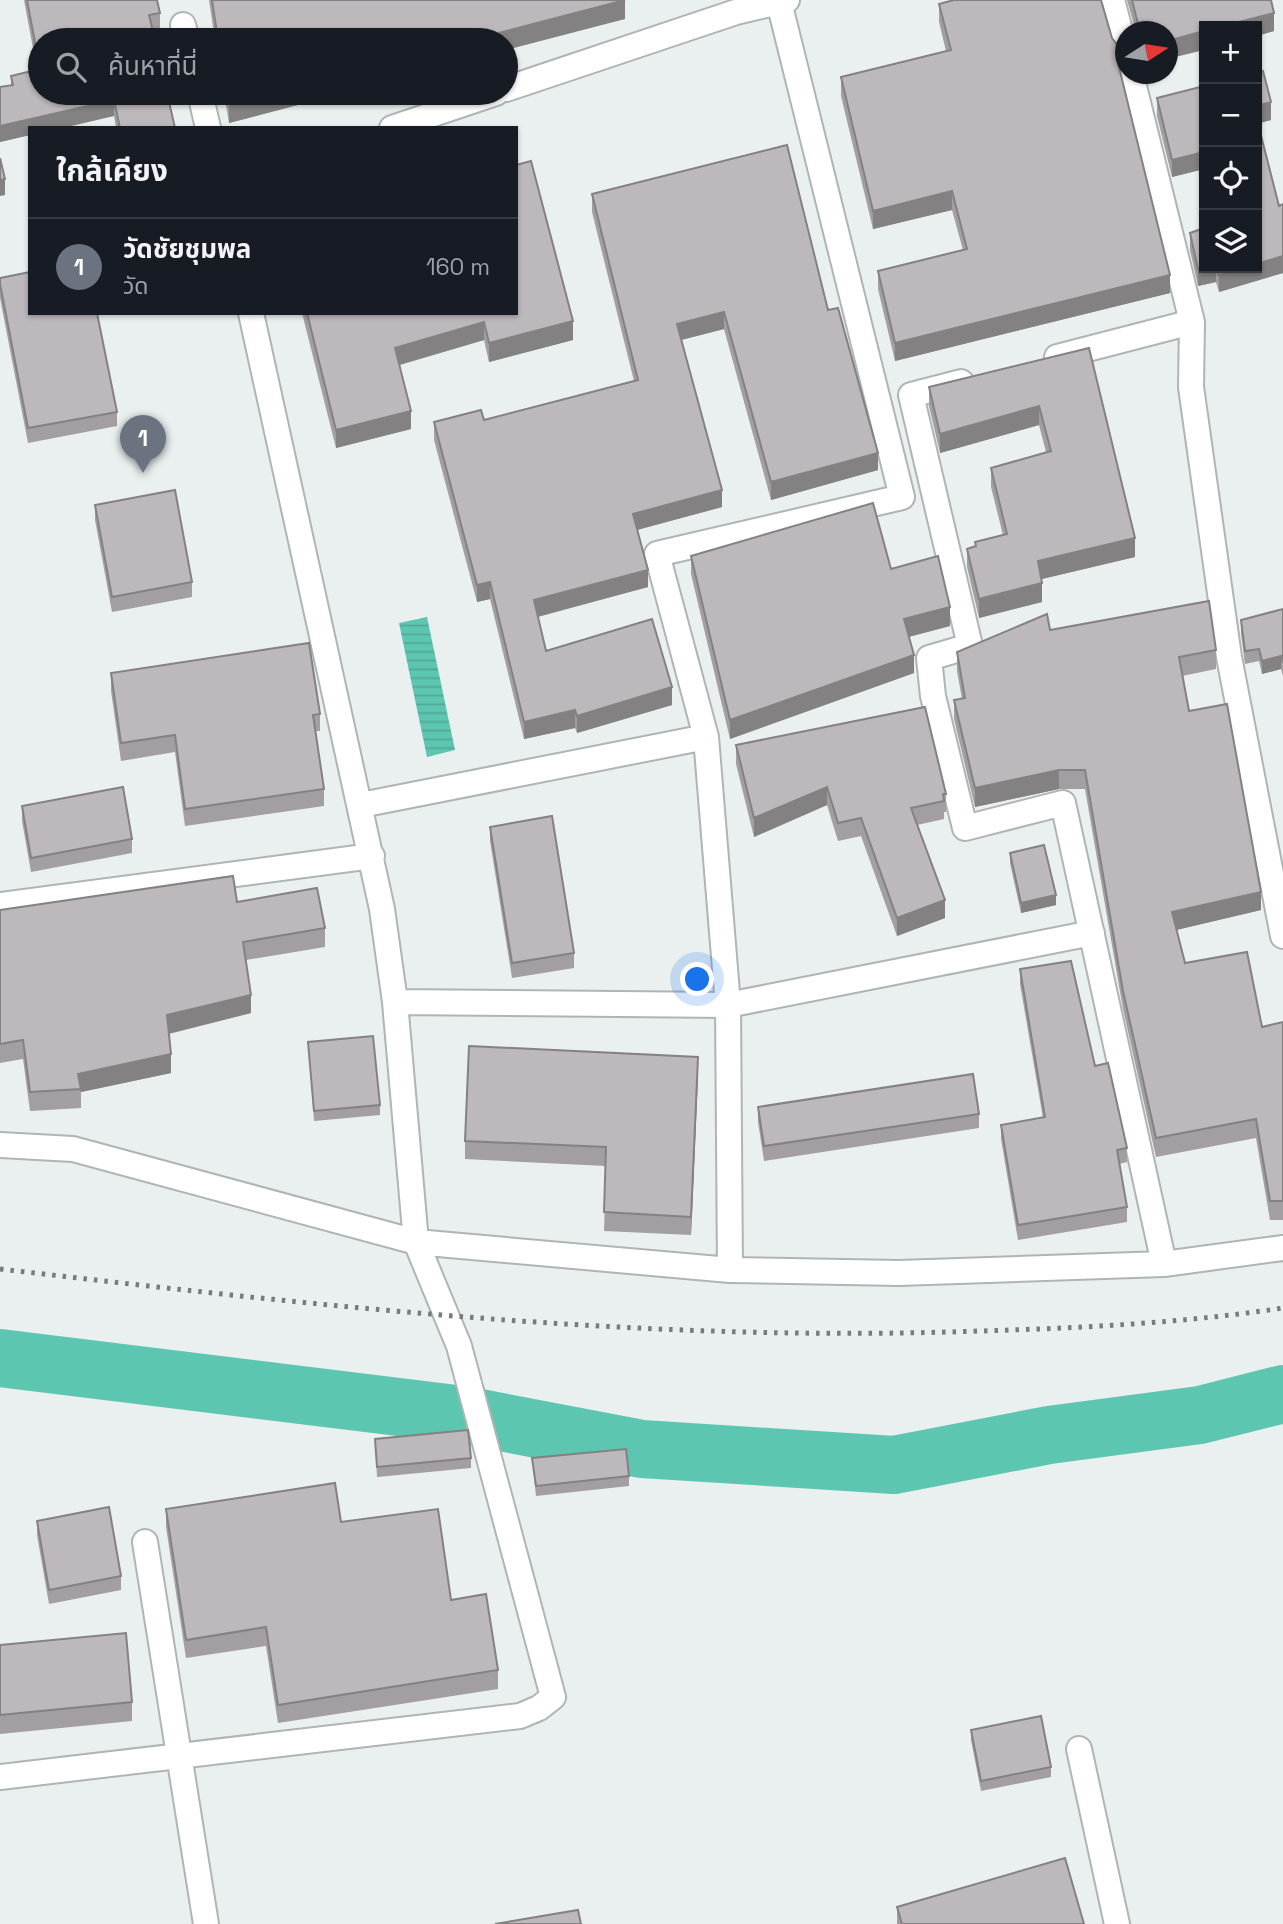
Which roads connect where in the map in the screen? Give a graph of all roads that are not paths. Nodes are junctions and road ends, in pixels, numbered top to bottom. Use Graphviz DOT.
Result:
graph roads {
  1 [pos="706,0"];
  2 [pos="1112,0"];
  3 [pos="783,1"];
  4 [pos="736,12"];
  5 [pos="1117,21"];
  6 [pos="1132,84"];
  7 [pos="518,85"];
  8 [pos="203,105"];
  9 [pos="460,105"];
  10 [pos="208,126"];
  11 [pos="398,126"];
  12 [pos="251,315"];
  13 [pos="1192,323"];
  14 [pos="1031,364"];
  15 [pos="978,377"];
  16 [pos="706,737"];
  17 [pos="361,804"];
  18 [pos="372,856"];
  19 [pos="0,905"];
  20 [pos="1092,933"];
  21 [pos="1283,936"];
  22 [pos="395,1002"];
  23 [pos="728,1005"];
  24 [pos="0,1145"];
  25 [pos="416,1242"];
  26 [pos="1283,1248"];
  27 [pos="1164,1264"];
  28 [pos="730,1270"];
  29 [pos="145,1542"];
  30 [pos="1079,1749"];
  31 [pos="182,1755"];
  32 [pos="0,1777"];
  33 [pos="206,1924"];
  34 [pos="1117,1924"];
  1 -- 4 [label="street"];
  2 -- 5 [label="street"];
  3 -- 4 [label="street"];
  3 -- 16 [label="street"];
  4 -- 7 [label="street"];
  6 -- 13 [label="street"];
  8 -- 10 [label="street"];
  9 -- 11 [label="street"];
  12 -- 17 [label="street"];
  13 -- 14 [label="street"];
  13 -- 21 [label="street"];
  15 -- 20 [label="street"];
  16 -- 17 [label="street"];
  16 -- 23 [label="street"];
  17 -- 18 [label="street"];
  18 -- 19 [label="street"];
  18 -- 22 [label="street"];
  20 -- 23 [label="street"];
  20 -- 27 [label="street"];
  22 -- 23 [label="street"];
  22 -- 25 [label="street"];
  23 -- 28 [label="street"];
  24 -- 25 [label="street"];
  25 -- 28 [label="street"];
  25 -- 31 [label="street"];
  26 -- 27 [label="street"];
  27 -- 28 [label="street"];
  29 -- 31 [label="street"];
  30 -- 34 [label="street"];
  31 -- 32 [label="street"];
  31 -- 33 [label="street"];
}
